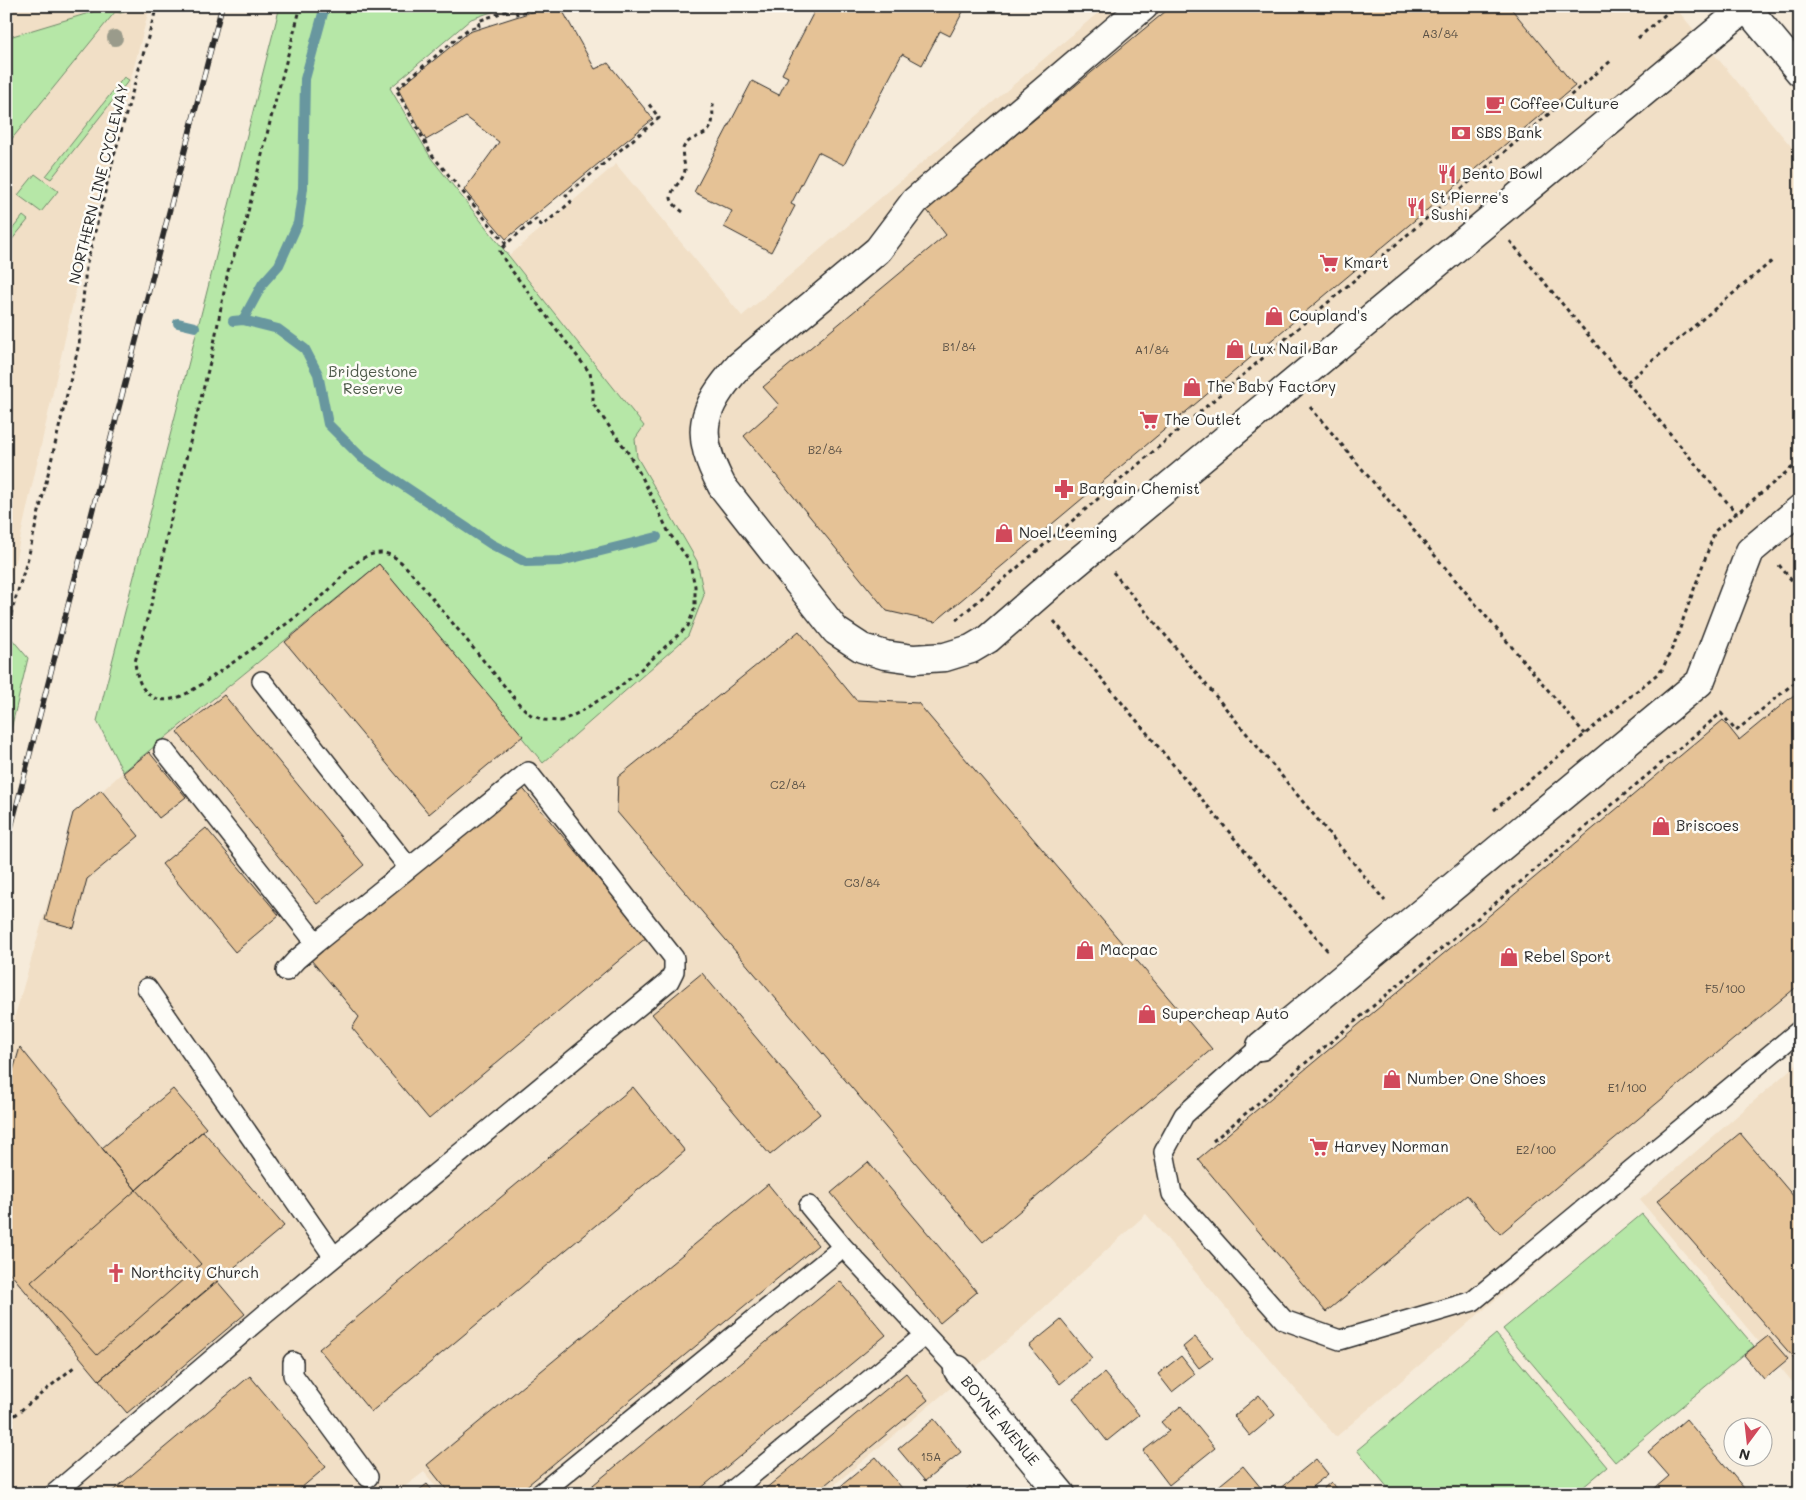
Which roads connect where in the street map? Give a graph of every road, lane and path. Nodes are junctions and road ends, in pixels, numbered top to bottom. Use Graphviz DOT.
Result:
graph roads {
  1 [pos="157,6"];
  2 [pos="301,6"];
  3 [pos="541,6"];
  4 [pos="1144,6"];
  5 [pos="1675,6"];
  6 [pos="1746,7"];
  7 [pos="1638,38"];
  8 [pos="1612,60"];
  9 [pos="1800,72"];
  10 [pos="714,101"];
  11 [pos="648,104"];
  12 [pos="683,212"];
  13 [pos="1516,235"];
  14 [pos="506,244"];
  15 [pos="1772,261"];
  16 [pos="1627,382"];
  17 [pos="1317,401"];
  18 [pos="1310,407"];
  19 [pos="1303,413"];
  20 [pos="1800,461"];
  21 [pos="1800,509"];
  22 [pos="1737,514"];
  23 [pos="1777,562"];
  24 [pos="1120,566"];
  25 [pos="1113,572"];
  26 [pos="1105,578"];
  27 [pos="1798,588"];
  28 [pos="1061,615"];
  29 [pos="952,624"];
  30 [pos="6,630"];
  31 [pos="1800,678"];
  32 [pos="262,681"];
  33 [pos="1585,734"];
  34 [pos="164,750"];
  35 [pos="1492,812"];
  36 [pos="410,868"];
  37 [pos="1378,906"];
  38 [pos="316,943"];
  39 [pos="1333,945"];
  40 [pos="286,971"];
  41 [pos="147,988"];
  42 [pos="1800,1030"];
  43 [pos="1261,1046"];
  44 [pos="1213,1141"];
  45 [pos="809,1206"];
  46 [pos="843,1247"];
  47 [pos="334,1257"];
  48 [pos="924,1335"];
  49 [pos="293,1362"];
  50 [pos="74,1366"];
  51 [pos="958,1370"];
  52 [pos="6,1429"];
  53 [pos="368,1477"];
  54 [pos="54,1494"];
  55 [pos="540,1494"];
  56 [pos="728,1494"];
  57 [pos="1061,1494"];
  1 -- 30 [label="path, NORTHERN LINE CYCLEWAY"];
  2 -- 14 [label="path"];
  3 -- 14 [label="path"];
  4 -- 6 [label="street"];
  5 -- 7 [label="path"];
  6 -- 9 [label="street"];
  8 -- 29 [label="path"];
  10 -- 12 [label="path"];
  11 -- 14 [label="path"];
  13 -- 16 [label="path"];
  15 -- 16 [label="path"];
  16 -- 22 [label="path"];
  17 -- 18 [label="path"];
  18 -- 19 [label="path"];
  18 -- 33 [label="path"];
  20 -- 22 [label="path"];
  21 -- 43 [label="street"];
  22 -- 33 [label="path"];
  23 -- 27 [label="path"];
  24 -- 25 [label="path"];
  25 -- 26 [label="path"];
  25 -- 37 [label="path"];
  28 -- 39 [label="path"];
  31 -- 44 [label="path"];
  32 -- 36 [label="lane"];
  33 -- 35 [label="path"];
  34 -- 38 [label="lane"];
  36 -- 38 [label="lane"];
  36 -- 47 [label="lane"];
  38 -- 40 [label="lane"];
  41 -- 47 [label="lane"];
  42 -- 43 [label="lane"];
  45 -- 46 [label="lane"];
  46 -- 48 [label="lane"];
  46 -- 55 [label="lane"];
  47 -- 54 [label="lane"];
  48 -- 51 [label="lane"];
  48 -- 56 [label="lane"];
  49 -- 53 [label="lane"];
  50 -- 52 [label="path"];
  51 -- 57 [label="street, BOYNE AVENUE"];
}
